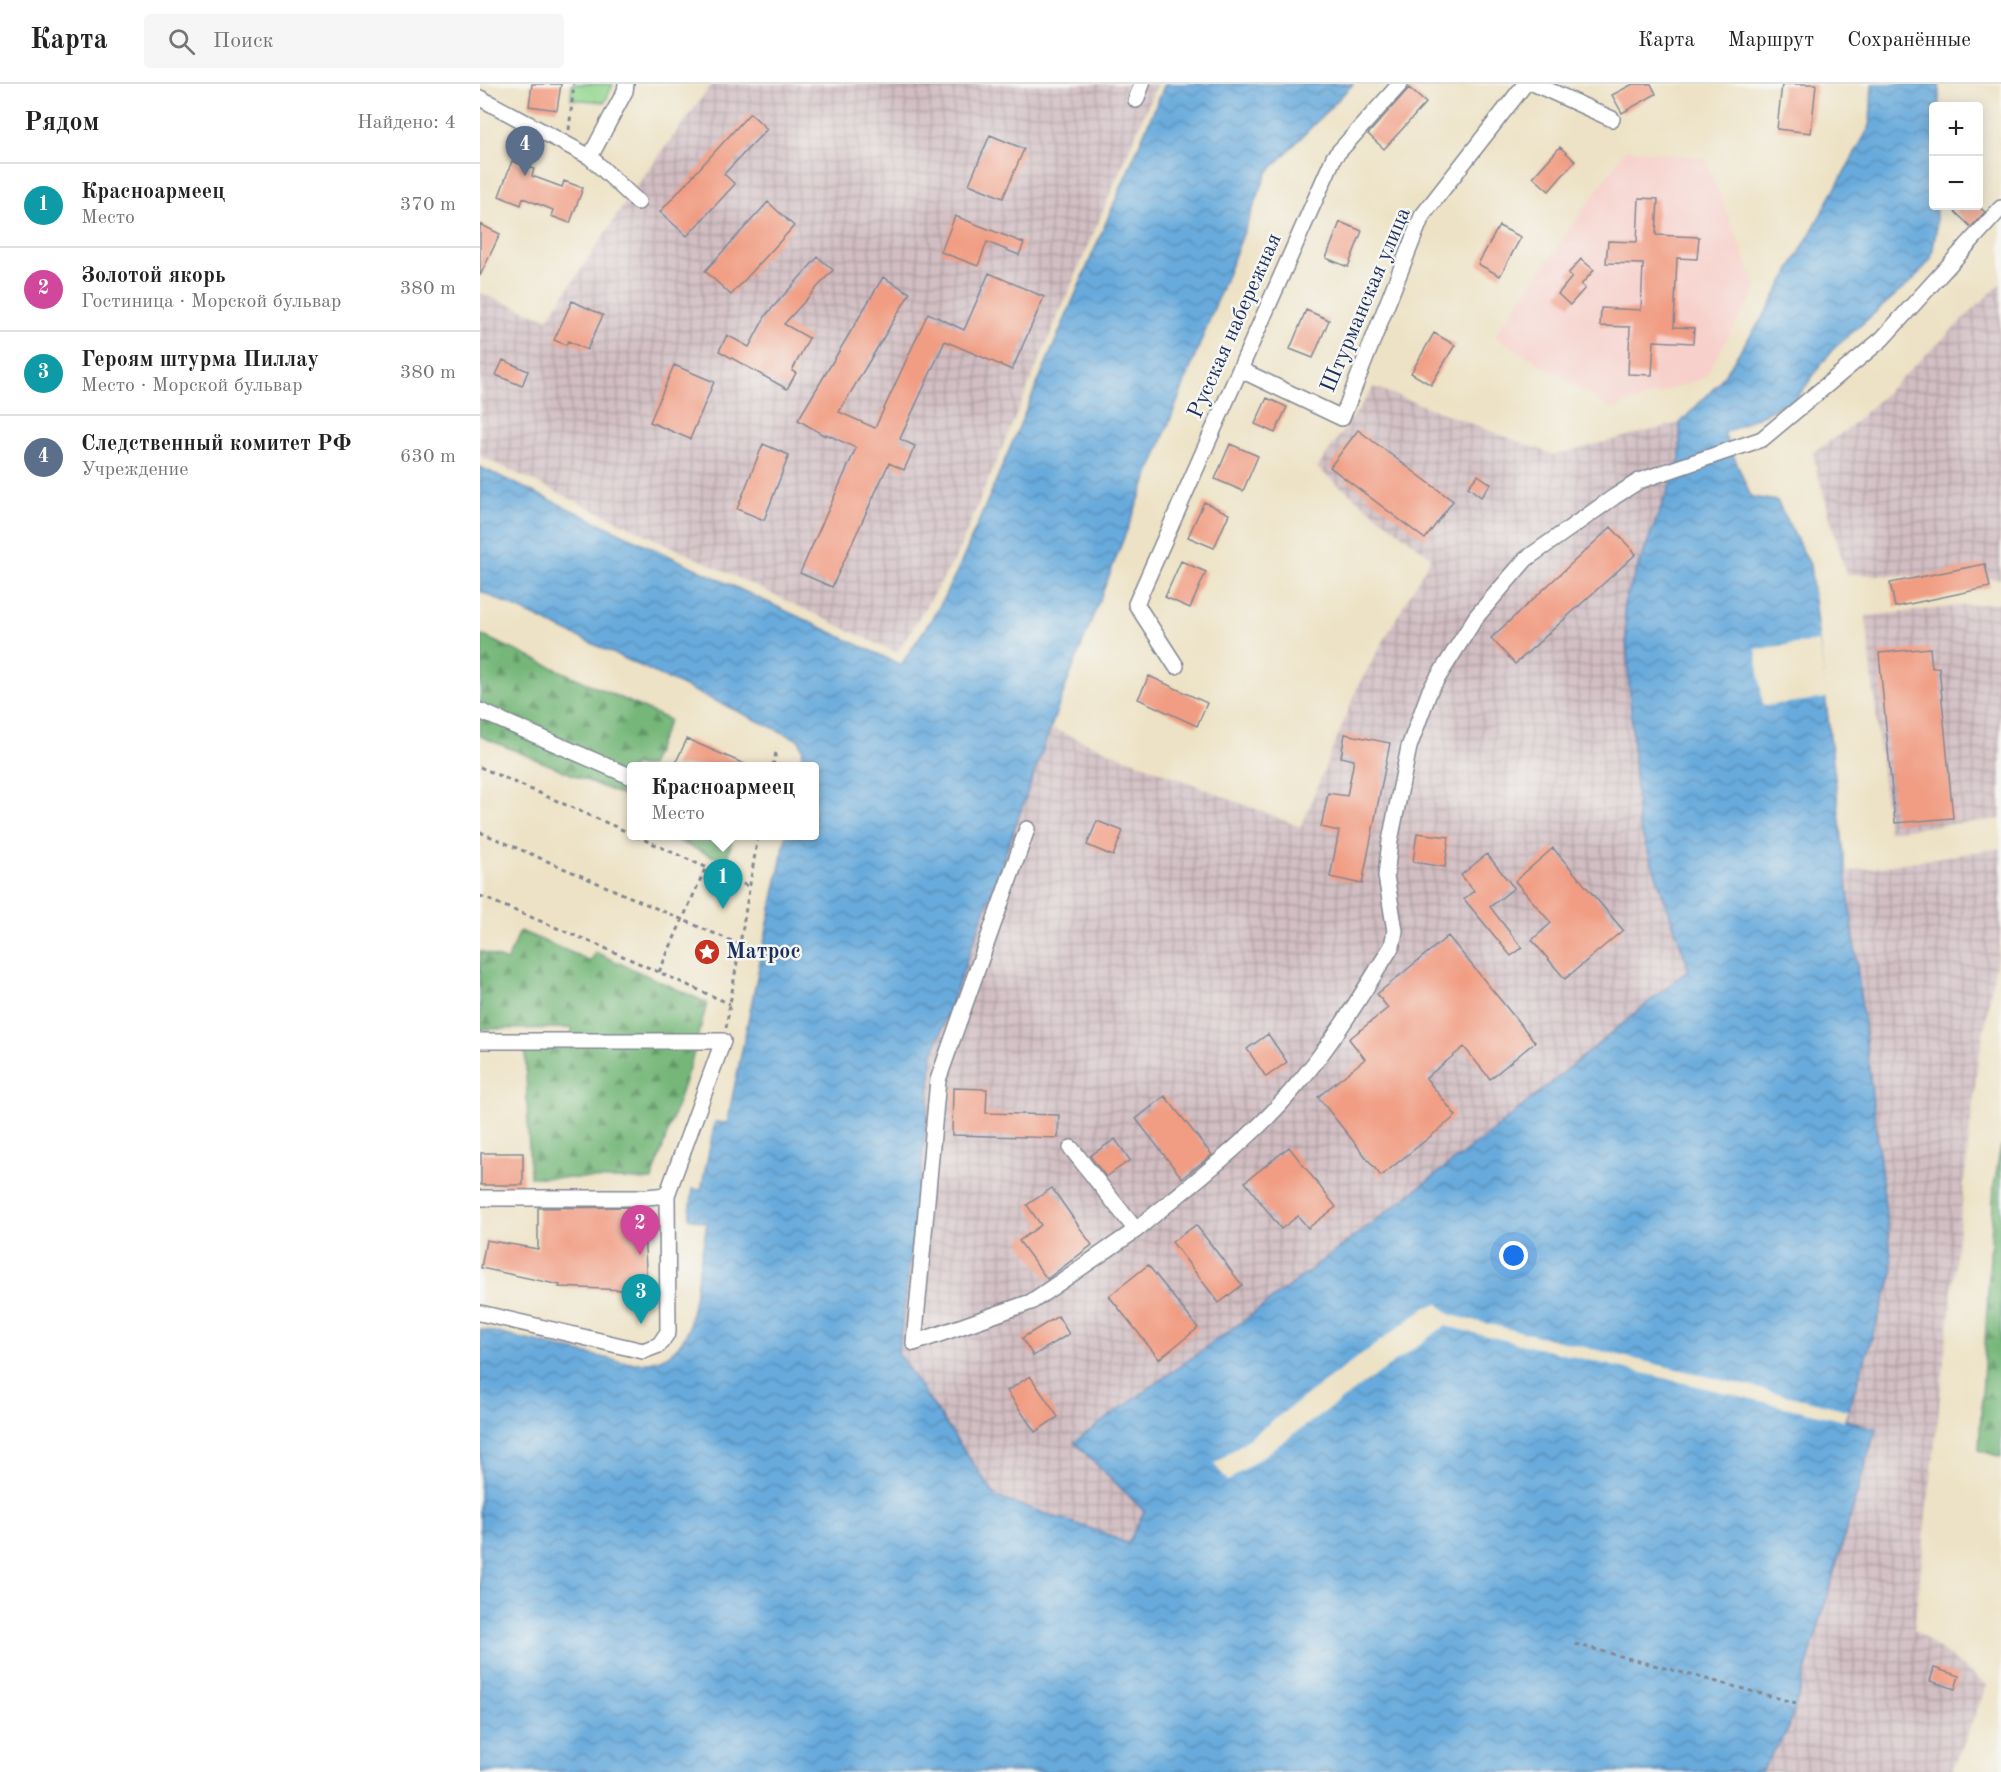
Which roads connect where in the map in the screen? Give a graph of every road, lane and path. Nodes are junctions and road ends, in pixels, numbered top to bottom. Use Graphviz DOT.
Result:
graph roads {
  1 [pos="574,84"];
  2 [pos="626,84"];
  3 [pos="1142,84"];
  4 [pos="1400,84"];
  5 [pos="1526,84"];
  6 [pos="1535,84"];
  7 [pos="480,98"];
  8 [pos="1136,100"];
  9 [pos="1612,119"];
  10 [pos="567,144"];
  11 [pos="590,157"];
  12 [pos="638,202"];
  13 [pos="2001,208"];
  14 [pos="1241,370"];
  15 [pos="1176,666"];
  16 [pos="480,711"];
  17 [pos="777,748"];
  18 [pos="774,762"];
  19 [pos="480,767"];
  20 [pos="627,775"];
  21 [pos="1027,829"];
  22 [pos="480,832"];
  23 [pos="627,832"];
  24 [pos="645,840"];
  25 [pos="757,840"];
  26 [pos="706,867"];
  27 [pos="750,887"];
  28 [pos="480,896"];
  29 [pos="683,919"];
  30 [pos="741,945"];
  31 [pos="659,972"];
  32 [pos="730,1004"];
  33 [pos="480,1041"];
  34 [pos="723,1041"];
  35 [pos="1071,1148"];
  36 [pos="667,1196"];
  37 [pos="480,1198"];
  38 [pos="1136,1230"];
  39 [pos="480,1313"];
  40 [pos="1575,1644"];
  41 [pos="1796,1703"];
  1 -- 10 [label="path"];
  2 -- 11 [label="street"];
  3 -- 8 [label="street"];
  4 -- 14 [label="street, Русская набережная"];
  5 -- 14 [label="street, Штурманская улица"];
  6 -- 9 [label="street"];
  7 -- 10 [label="street"];
  10 -- 11 [label="street"];
  11 -- 12 [label="street"];
  13 -- 38 [label="street"];
  14 -- 15 [label="street, Русская набережная"];
  16 -- 20 [label="street"];
  17 -- 18 [label="path"];
  19 -- 23 [label="path"];
  21 -- 38 [label="street"];
  22 -- 29 [label="path"];
  24 -- 26 [label="path"];
  25 -- 27 [label="path"];
  26 -- 27 [label="path"];
  26 -- 29 [label="path"];
  27 -- 30 [label="path"];
  28 -- 31 [label="path"];
  29 -- 30 [label="path"];
  29 -- 31 [label="path"];
  30 -- 32 [label="path"];
  31 -- 32 [label="path"];
  32 -- 34 [label="path"];
  33 -- 34 [label="street"];
  34 -- 36 [label="street"];
  35 -- 38 [label="street"];
  36 -- 37 [label="street"];
  36 -- 39 [label="street"];
  40 -- 41 [label="path"];
}
